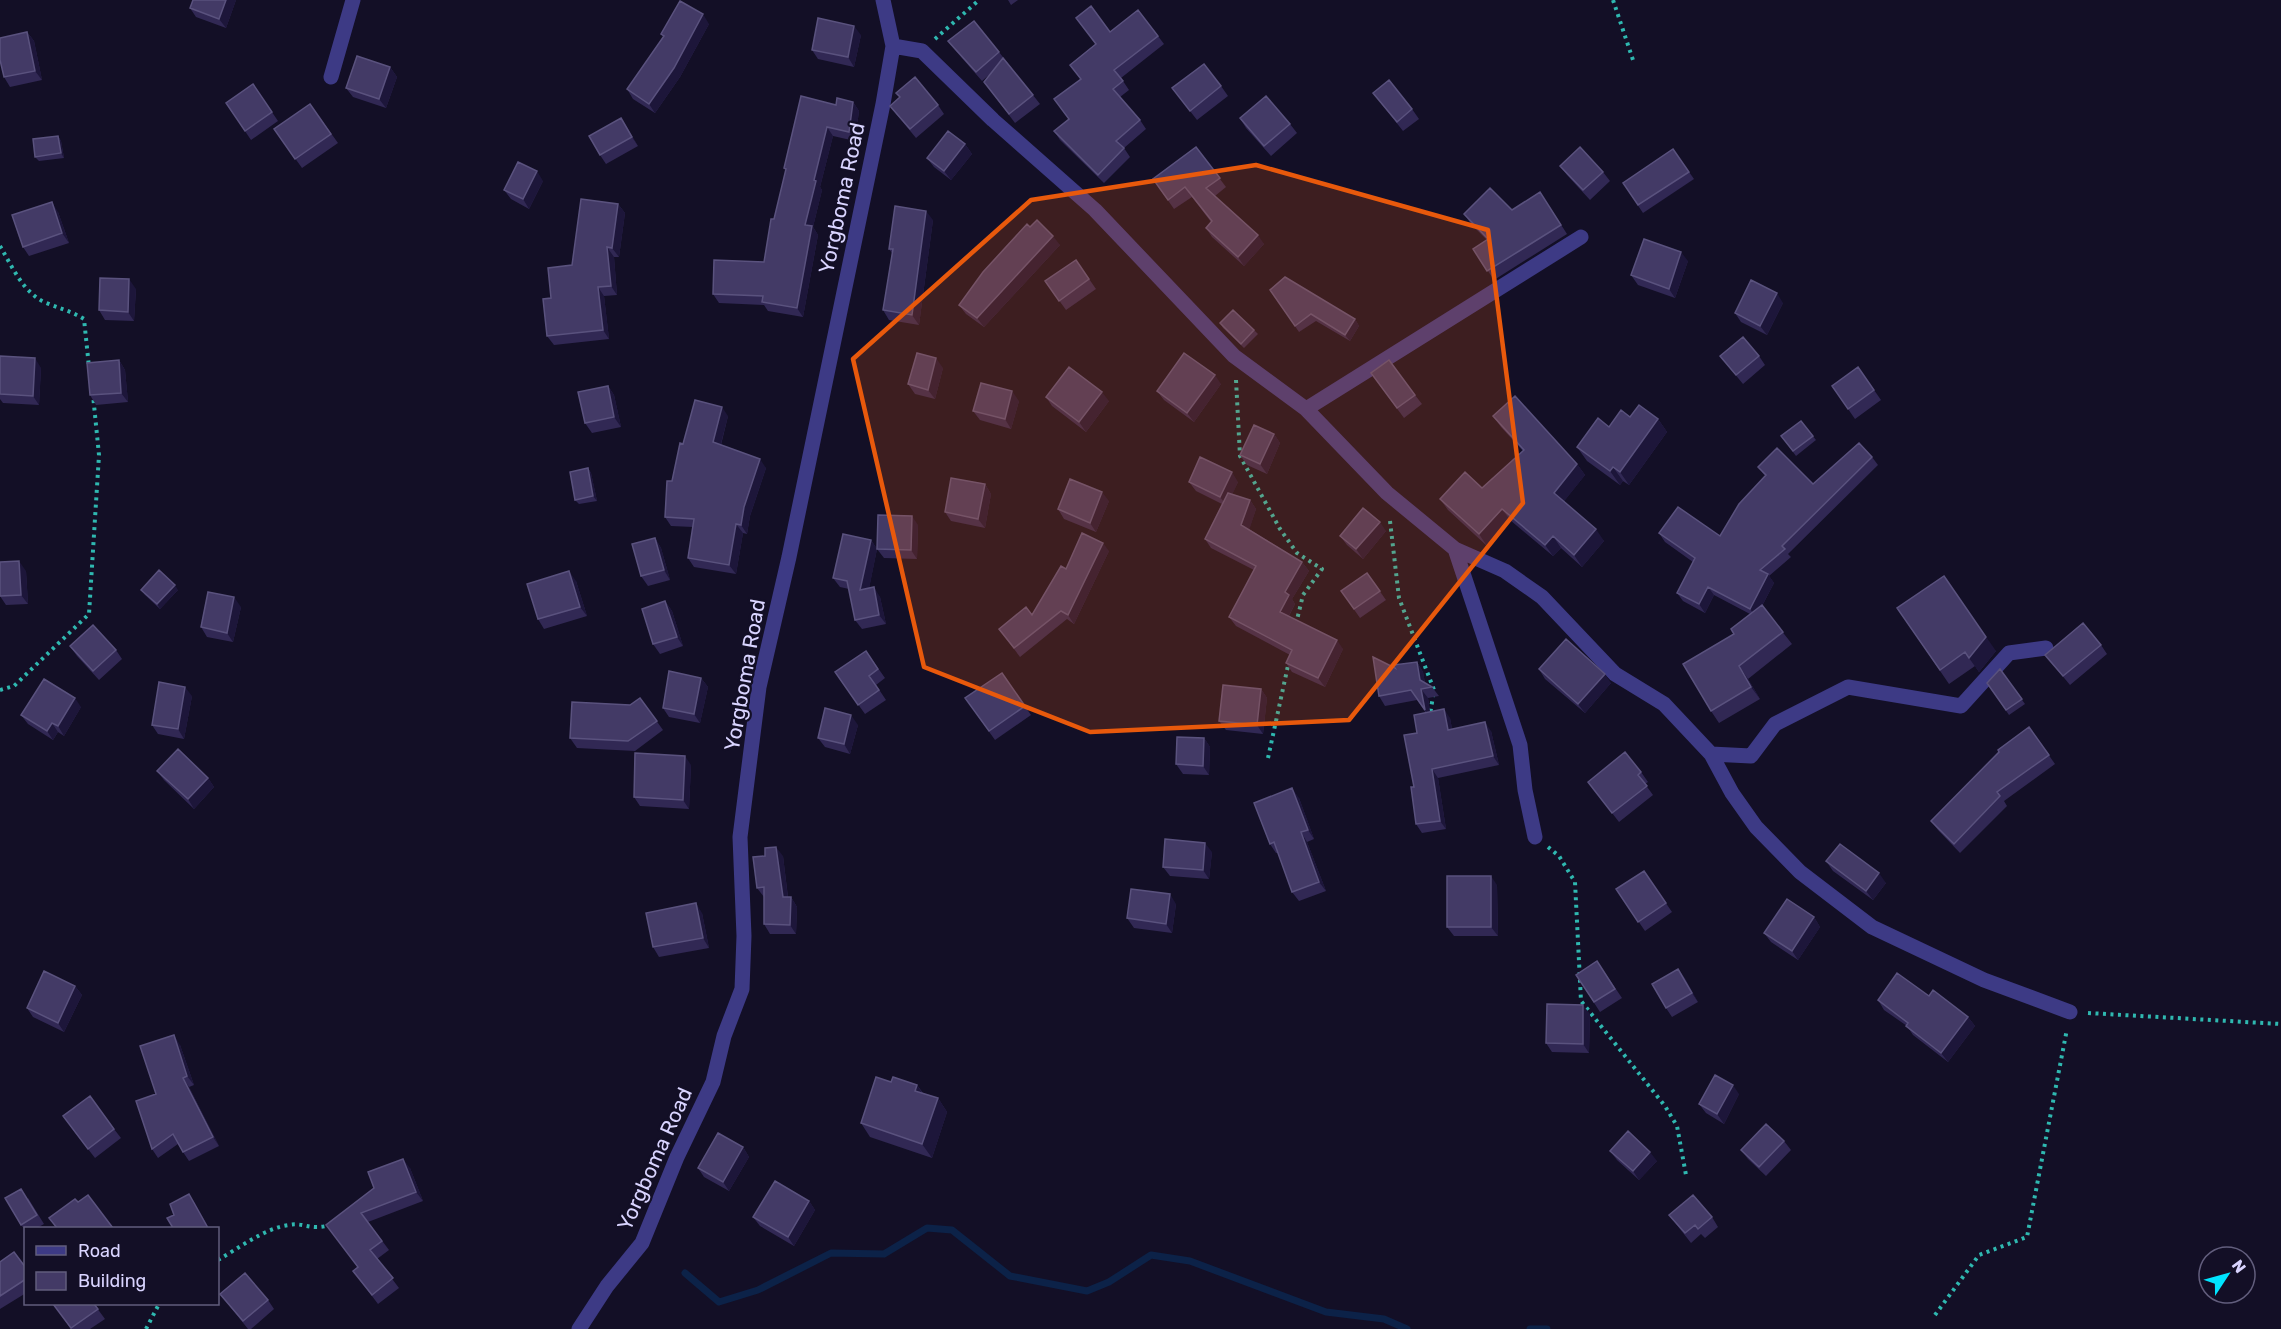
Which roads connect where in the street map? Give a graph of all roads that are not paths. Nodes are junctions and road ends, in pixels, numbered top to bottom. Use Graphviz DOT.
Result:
graph roads {
  1 [pos="353,0"];
  2 [pos="884,0"];
  3 [pos="893,46"];
  4 [pos="331,77"];
  5 [pos="1581,237"];
  6 [pos="1306,409"];
  7 [pos="1455,549"];
  8 [pos="2046,648"];
  9 [pos="1711,754"];
  10 [pos="1535,837"];
  11 [pos="2070,1012"];
  12 [pos="579,1329"];
  1 -- 4 [label="street"];
  2 -- 3 [label="street, Yorgboma Road"];
  3 -- 6 [label="street"];
  3 -- 12 [label="street, Yorgboma Road"];
  5 -- 6 [label="street"];
  6 -- 7 [label="street"];
  7 -- 9 [label="street"];
  7 -- 10 [label="street"];
  8 -- 9 [label="street"];
  9 -- 11 [label="street"];
}
